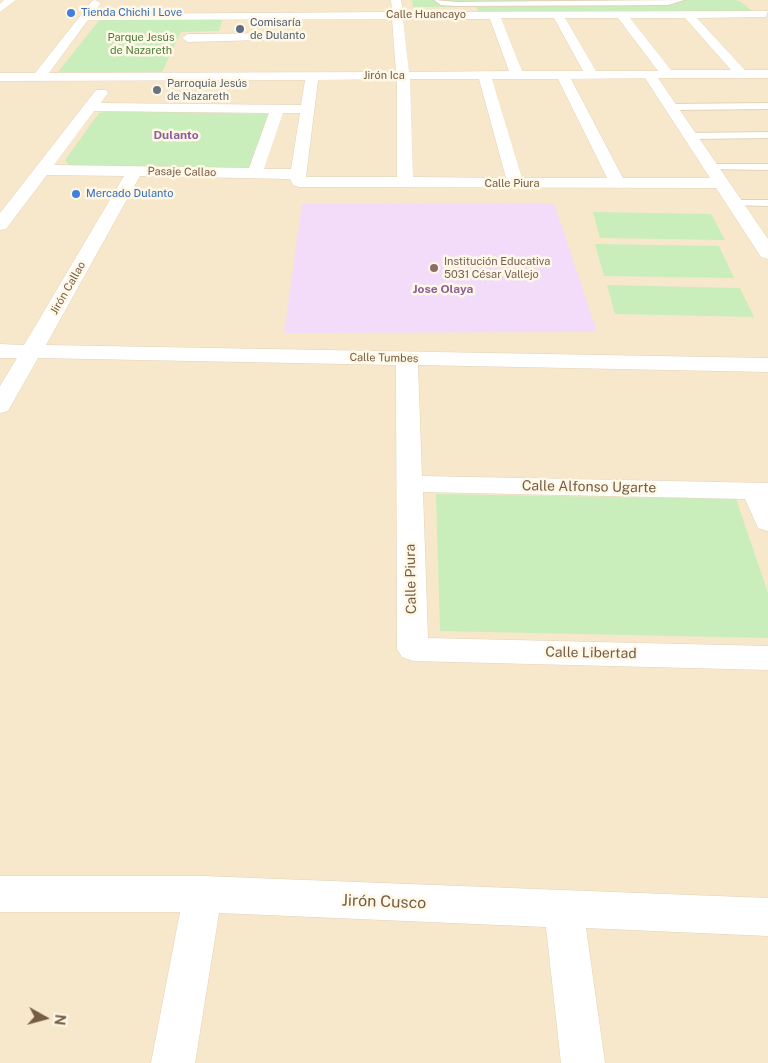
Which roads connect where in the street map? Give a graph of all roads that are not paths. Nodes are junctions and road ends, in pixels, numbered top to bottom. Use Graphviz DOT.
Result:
graph roads {
  1 [pos="11,0"];
  2 [pos="99,0"];
  3 [pos="396,0"];
  4 [pos="438,0"];
  5 [pos="680,0"];
  6 [pos="756,4"];
  7 [pos="0,9"];
  8 [pos="558,14"];
  9 [pos="622,14"];
  10 [pos="688,14"];
  11 [pos="767,14"];
  12 [pos="398,15"];
  13 [pos="494,15"];
  14 [pos="300,16"];
  15 [pos="86,17"];
  16 [pos="188,38"];
  17 [pos="562,74"];
  18 [pos="591,74"];
  19 [pos="649,74"];
  20 [pos="667,74"];
  21 [pos="741,74"];
  22 [pos="768,74"];
  23 [pos="484,75"];
  24 [pos="517,75"];
  25 [pos="312,76"];
  26 [pos="403,76"];
  27 [pos="0,77"];
  28 [pos="39,77"];
  29 [pos="113,77"];
  30 [pos="768,106"];
  31 [pos="90,107"];
  32 [pos="672,107"];
  33 [pos="277,109"];
  34 [pos="306,109"];
  35 [pos="692,136"];
  36 [pos="768,136"];
  37 [pos="712,167"];
  38 [pos="768,167"];
  39 [pos="42,170"];
  40 [pos="135,171"];
  41 [pos="255,172"];
  42 [pos="300,178"];
  43 [pos="405,183"];
  44 [pos="618,183"];
  45 [pos="722,183"];
  46 [pos="516,184"];
  47 [pos="735,203"];
  48 [pos="768,203"];
  49 [pos="0,224"];
  50 [pos="767,249"];
  51 [pos="0,351"];
  52 [pos="31,351"];
  53 [pos="407,358"];
  54 [pos="768,365"];
  55 [pos="0,406"];
  56 [pos="410,484"];
  57 [pos="761,490"];
  58 [pos="768,522"];
  59 [pos="413,649"];
  60 [pos="768,658"];
  61 [pos="0,894"];
  62 [pos="203,894"];
  63 [pos="564,908"];
  64 [pos="768,917"];
  65 [pos="173,1063"];
  66 [pos="582,1063"];
  1 -- 7 [label="street"];
  2 -- 15 [label="street"];
  3 -- 12 [label="street"];
  4 -- 5 [label="lane"];
  6 -- 11 [label="street"];
  8 -- 9 [label="street, Calle Huancayo"];
  8 -- 13 [label="street, Calle Huancayo"];
  8 -- 18 [label="street"];
  9 -- 10 [label="street, Calle Huancayo"];
  9 -- 20 [label="street"];
  10 -- 11 [label="street, Calle Huancayo"];
  10 -- 21 [label="street"];
  12 -- 13 [label="street, Calle Huancayo"];
  12 -- 14 [label="street, Calle Huancayo"];
  12 -- 26 [label="street"];
  13 -- 24 [label="street"];
  14 -- 15 [label="street, Calle Huancayo"];
  14 -- 16 [label="street"];
  15 -- 28 [label="street"];
  17 -- 18 [label="street, Jirón Ica"];
  17 -- 24 [label="street, Jirón Ica"];
  17 -- 44 [label="street"];
  18 -- 19 [label="street, Jirón Ica"];
  19 -- 20 [label="street, Jirón Ica"];
  19 -- 32 [label="street"];
  20 -- 21 [label="street, Jirón Ica"];
  21 -- 22 [label="street, Jirón Ica"];
  23 -- 24 [label="street, Jirón Ica"];
  23 -- 26 [label="street, Jirón Ica"];
  23 -- 46 [label="street"];
  25 -- 26 [label="street, Jirón Ica"];
  25 -- 29 [label="street, Jirón Ica"];
  25 -- 34 [label="street"];
  26 -- 43 [label="street"];
  27 -- 28 [label="street, Jirón Ica"];
  28 -- 29 [label="street, Jirón Ica"];
  29 -- 31 [label="street"];
  30 -- 32 [label="lane"];
  31 -- 33 [label="street"];
  31 -- 39 [label="street"];
  32 -- 35 [label="street"];
  33 -- 34 [label="street"];
  33 -- 41 [label="street"];
  34 -- 42 [label="street"];
  35 -- 36 [label="lane"];
  35 -- 37 [label="street"];
  37 -- 38 [label="lane"];
  37 -- 45 [label="street"];
  39 -- 40 [label="street, Pasaje Callao"];
  39 -- 49 [label="street"];
  40 -- 41 [label="street, Pasaje Callao"];
  40 -- 52 [label="street, Jirón Callao"];
  41 -- 42 [label="street, Calle Piura"];
  42 -- 43 [label="street, Calle Piura"];
  43 -- 46 [label="street, Calle Piura"];
  44 -- 45 [label="street, Calle Piura"];
  44 -- 46 [label="street, Calle Piura"];
  45 -- 47 [label="street"];
  47 -- 48 [label="lane"];
  47 -- 50 [label="street"];
  51 -- 52 [label="street, Calle Tumbes"];
  52 -- 53 [label="street, Calle Tumbes"];
  52 -- 55 [label="street, Jirón Callao"];
  53 -- 54 [label="street, Calle Tumbes"];
  53 -- 56 [label="street, Calle Piura"];
  56 -- 57 [label="street, Calle Alfonso Ugarte"];
  56 -- 59 [label="street, Calle Piura"];
  57 -- 58 [label="street"];
  59 -- 60 [label="street, Calle Libertad"];
  61 -- 62 [label="street, Jirón Cusco"];
  62 -- 63 [label="street, Jirón Cusco"];
  62 -- 65 [label="street"];
  63 -- 64 [label="street, Jirón Cusco"];
  63 -- 66 [label="street"];
}
